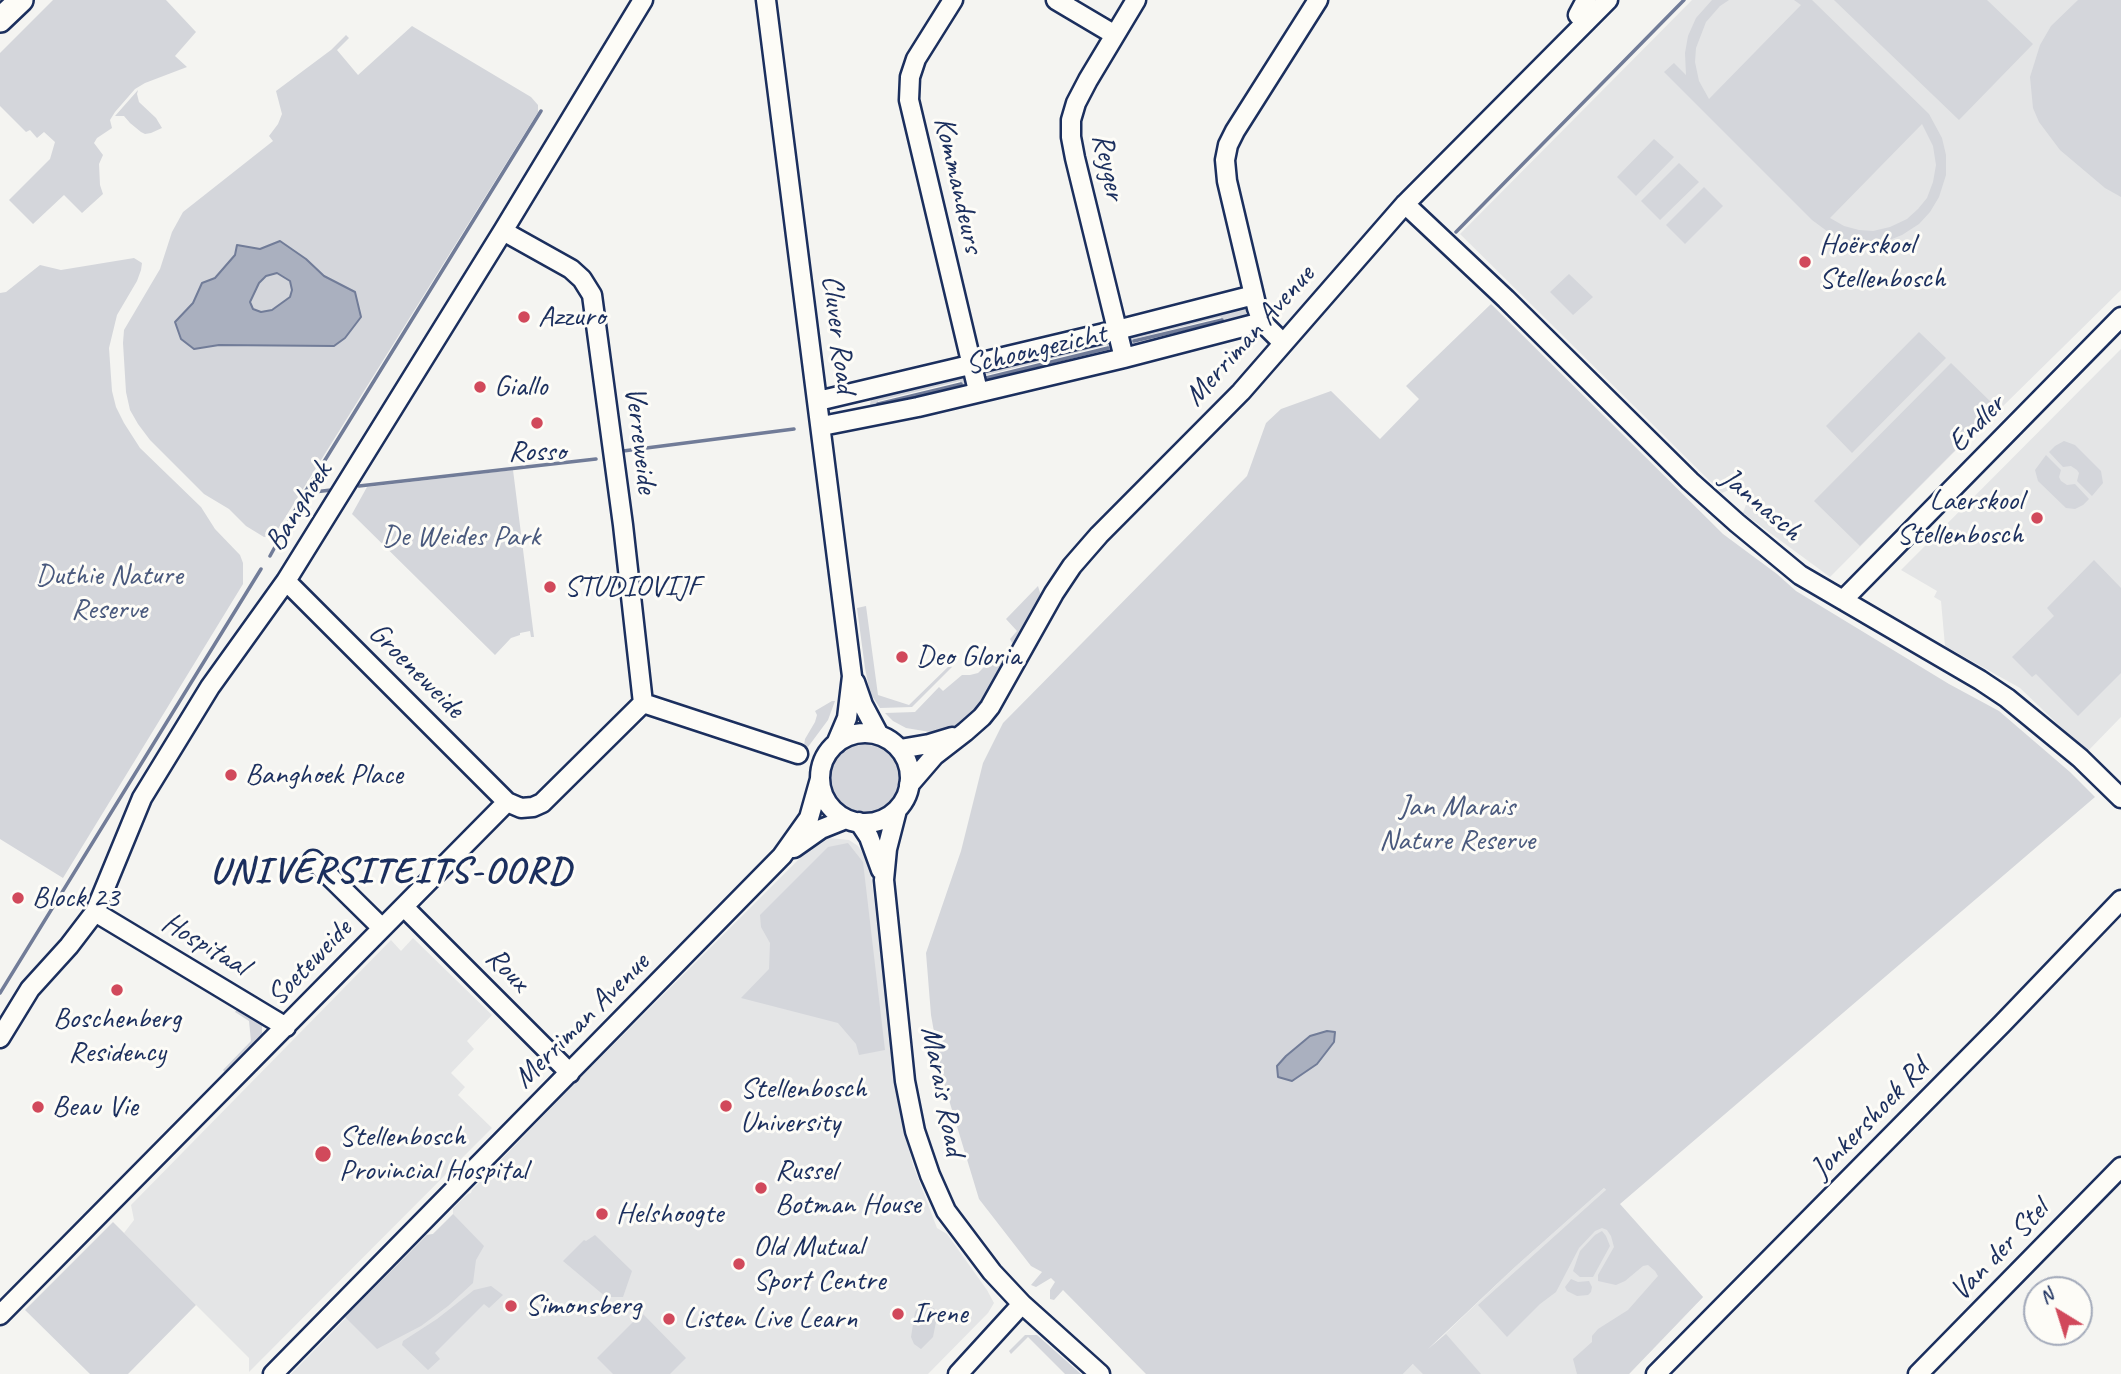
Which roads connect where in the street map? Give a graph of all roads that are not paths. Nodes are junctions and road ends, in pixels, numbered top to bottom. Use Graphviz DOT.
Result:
graph roads {
  1 [pos="21,0"];
  2 [pos="643,0"];
  3 [pos="766,0"];
  4 [pos="953,0"];
  5 [pos="1056,0"];
  6 [pos="1136,0"];
  7 [pos="1318,0"];
  8 [pos="1586,0"];
  9 [pos="1608,0"];
  10 [pos="0,20"];
  11 [pos="1585,23"];
  12 [pos="1115,35"];
  13 [pos="1405,204"];
  14 [pos="503,231"];
  15 [pos="1254,295"];
  16 [pos="2121,317"];
  17 [pos="1262,322"];
  18 [pos="1117,330"];
  19 [pos="1283,343"];
  20 [pos="1124,358"];
  21 [pos="972,365"];
  22 [pos="864,391"];
  23 [pos="978,391"];
  24 [pos="818,401"];
  25 [pos="869,417"];
  26 [pos="822,426"];
  27 [pos="286,581"];
  28 [pos="1843,600"];
  29 [pos="852,676"];
  30 [pos="643,703"];
  31 [pos="965,732"];
  32 [pos="879,735"];
  33 [pos="836,744"];
  34 [pos="900,749"];
  35 [pos="798,754"];
  36 [pos="820,779"];
  37 [pos="909,785"];
  38 [pos="2121,798"];
  39 [pos="507,802"];
  40 [pos="897,810"];
  41 [pos="853,821"];
  42 [pos="782,856"];
  43 [pos="313,860"];
  44 [pos="884,880"];
  45 [pos="2121,900"];
  46 [pos="404,907"];
  47 [pos="95,912"];
  48 [pos="382,928"];
  49 [pos="286,1027"];
  50 [pos="0,1038"];
  51 [pos="570,1073"];
  52 [pos="2121,1167"];
  53 [pos="1022,1304"];
  54 [pos="0,1315"];
  55 [pos="273,1374"];
  56 [pos="958,1374"];
  57 [pos="1100,1374"];
  58 [pos="1656,1374"];
  59 [pos="1918,1374"];
  1 -- 10 [label="main road"];
  2 -- 14 [label="street, Banghoek"];
  3 -- 24 [label="street, Cluver Road"];
  4 -- 21 [label="street, Kommandeurs"];
  5 -- 12 [label="street"];
  6 -- 12 [label="street, Reyger"];
  7 -- 15 [label="street"];
  8 -- 11 [label="street"];
  9 -- 11 [label="street, Merriman Avenue"];
  11 -- 13 [label="street, Merriman Avenue"];
  12 -- 18 [label="street, Reyger"];
  13 -- 19 [label="street, Merriman Avenue"];
  13 -- 28 [label="street, Jannasch"];
  14 -- 27 [label="street, Banghoek"];
  14 -- 30 [label="street, Verreweide"];
  15 -- 17 [label="street"];
  15 -- 18 [label="street, Schoongezicht"];
  16 -- 28 [label="street, Endler"];
  17 -- 19 [label="street"];
  17 -- 20 [label="street, Schoongezicht"];
  18 -- 20 [label="street, Reyger"];
  18 -- 21 [label="street, Schoongezicht"];
  19 -- 31 [label="street, Merriman Avenue"];
  20 -- 23 [label="street, Schoongezicht"];
  21 -- 22 [label="street, Schoongezicht"];
  21 -- 23 [label="street, Kommandeurs"];
  22 -- 24 [label="street, Schoongezicht"];
  22 -- 25 [label="street"];
  23 -- 25 [label="street, Schoongezicht"];
  24 -- 26 [label="street, Cluver Road"];
  25 -- 26 [label="street, Schoongezicht"];
  26 -- 29 [label="street, Cluver Road"];
  27 -- 39 [label="street, Groeneweide"];
  27 -- 47 [label="street, Banghoek"];
  28 -- 38 [label="street, Jannasch"];
  29 -- 32 [label="street, Cluver Road"];
  29 -- 33 [label="street, Cluver Road"];
  30 -- 35 [label="street"];
  30 -- 39 [label="street"];
  31 -- 34 [label="street, Merriman Avenue"];
  31 -- 37 [label="street, Merriman Avenue"];
  32 -- 33 [label="street"];
  32 -- 34 [label="street"];
  33 -- 36 [label="street"];
  34 -- 37 [label="street"];
  36 -- 41 [label="street"];
  36 -- 42 [label="street, Merriman Avenue"];
  37 -- 40 [label="street"];
  39 -- 46 [label="street, Soeteweide"];
  40 -- 41 [label="street"];
  40 -- 44 [label="street, Marais Road"];
  41 -- 42 [label="street, Merriman Avenue"];
  41 -- 44 [label="street, Marais Road"];
  42 -- 51 [label="street, Merriman Avenue"];
  43 -- 48 [label="street"];
  44 -- 53 [label="street, Marais Road"];
  45 -- 58 [label="street, Jonkershoek Rd"];
  46 -- 48 [label="street, Soeteweide"];
  46 -- 51 [label="street, Roux"];
  47 -- 49 [label="street, Hospitaal"];
  47 -- 50 [label="street, Banghoek"];
  48 -- 49 [label="street, Soeteweide"];
  49 -- 54 [label="street, Soeteweide"];
  51 -- 55 [label="street, Merriman Avenue"];
  52 -- 59 [label="street, Van der Stel"];
  53 -- 56 [label="street"];
  53 -- 57 [label="street, Marais Road"];
}
